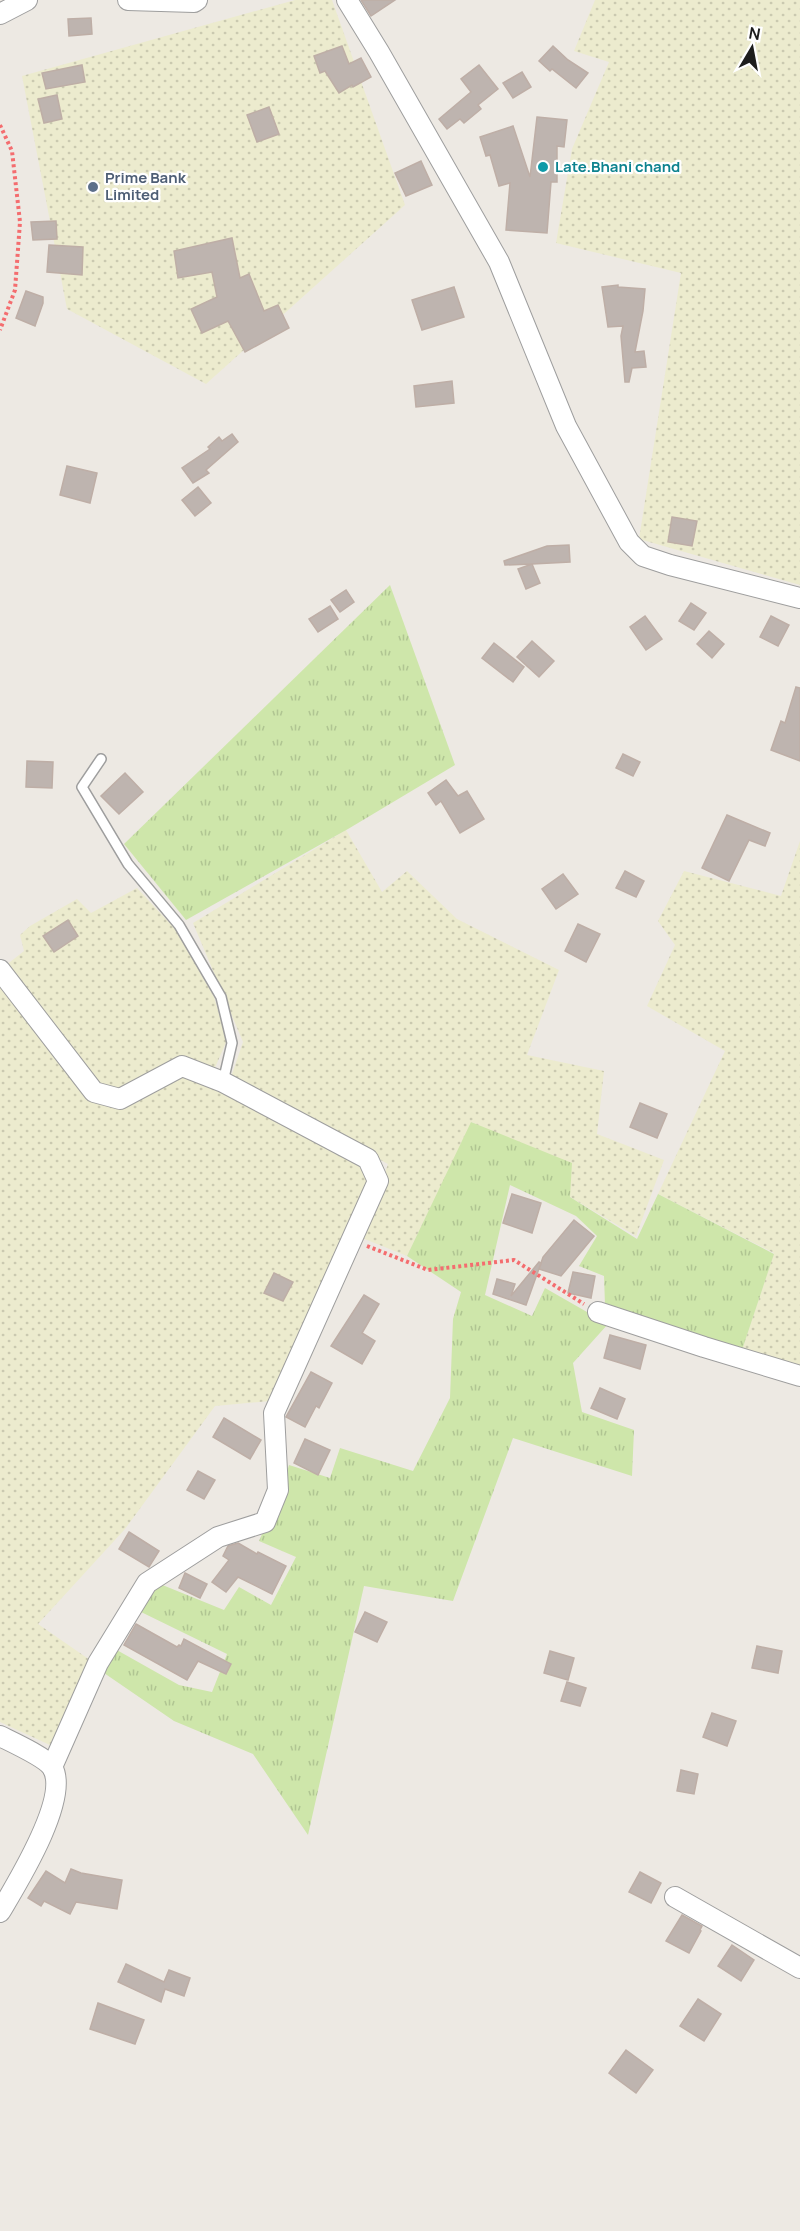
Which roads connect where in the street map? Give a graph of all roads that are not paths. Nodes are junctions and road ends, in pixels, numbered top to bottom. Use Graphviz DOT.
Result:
graph roads {
  1 [pos="27,0"];
  2 [pos="128,0"];
  3 [pos="197,0"];
  4 [pos="347,0"];
  5 [pos="0,14"];
  6 [pos="800,598"];
  7 [pos="100,759"];
  8 [pos="0,970"];
  9 [pos="223,1082"];
  10 [pos="598,1312"];
  11 [pos="800,1376"];
  12 [pos="0,1736"];
  13 [pos="52,1767"];
  14 [pos="675,1897"];
  15 [pos="0,1912"];
  16 [pos="800,1968"];
  1 -- 5 [label="street"];
  2 -- 3 [label="street"];
  4 -- 6 [label="street"];
  7 -- 9 [label="lane"];
  8 -- 9 [label="street"];
  9 -- 13 [label="street"];
  10 -- 11 [label="street"];
  12 -- 13 [label="street"];
  13 -- 15 [label="street"];
  14 -- 16 [label="street"];
}
